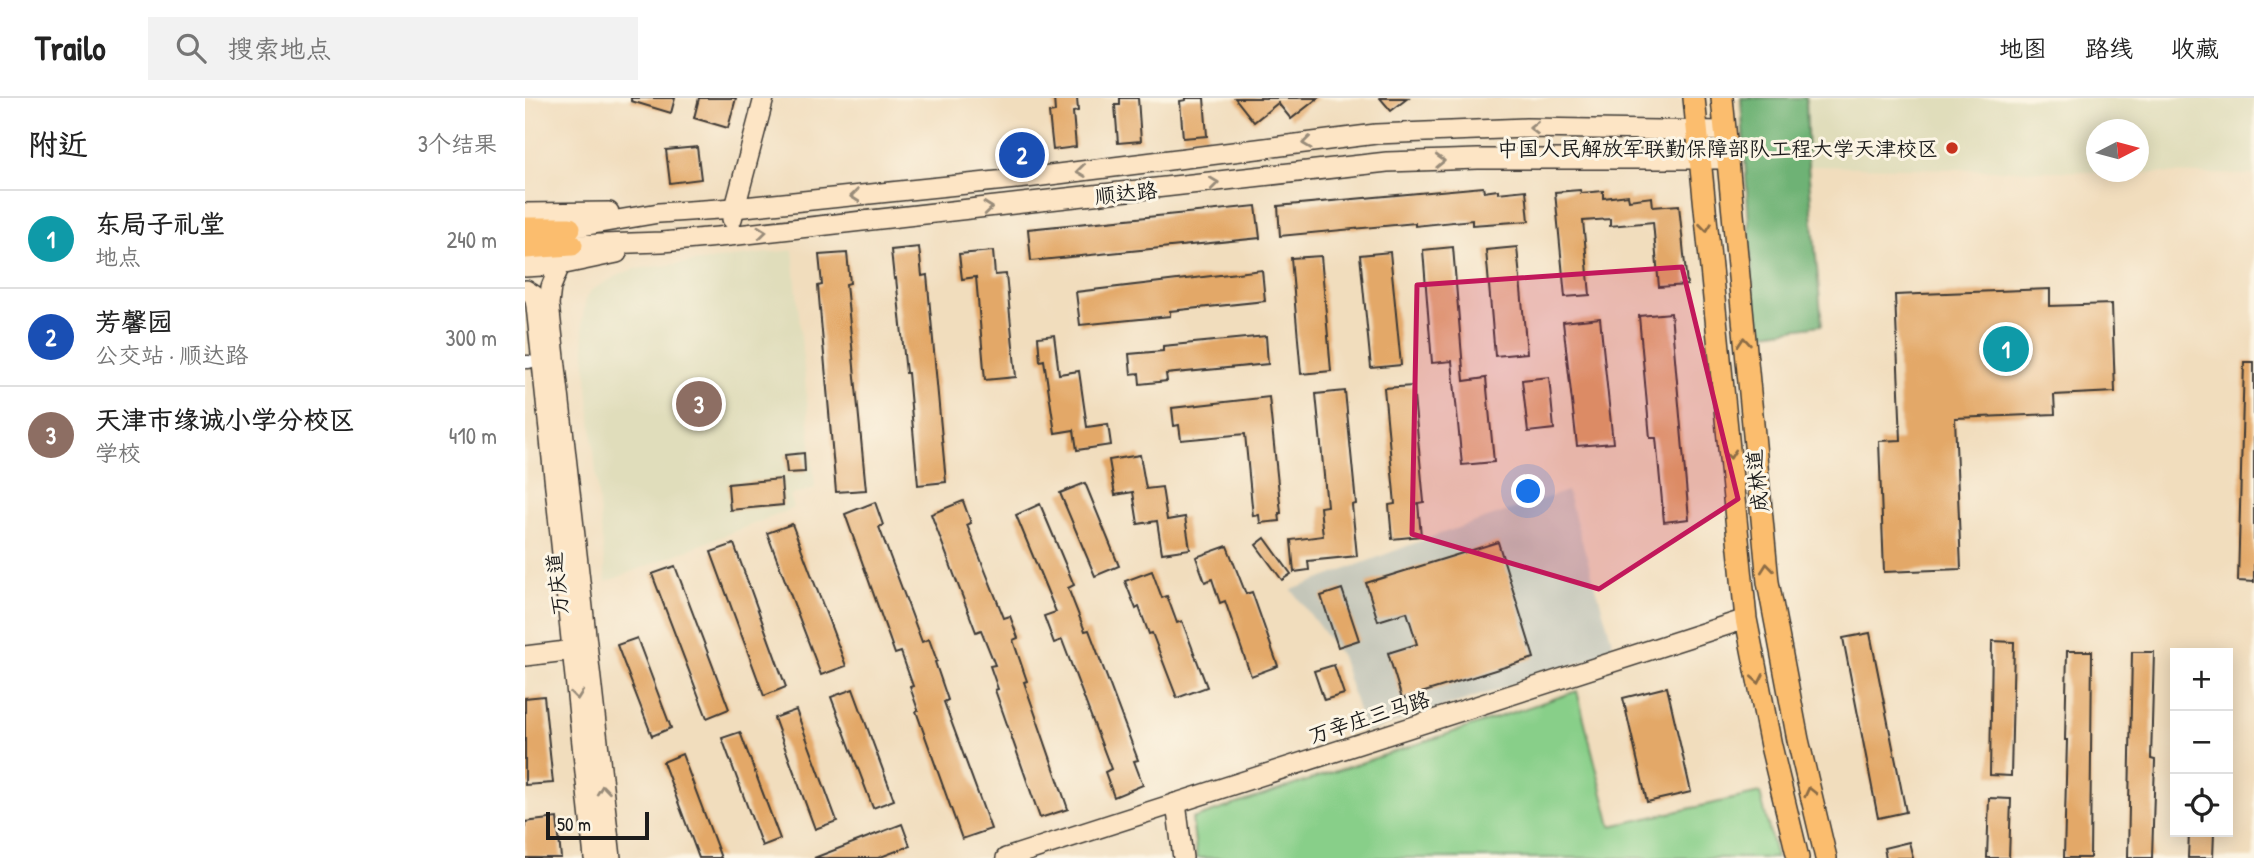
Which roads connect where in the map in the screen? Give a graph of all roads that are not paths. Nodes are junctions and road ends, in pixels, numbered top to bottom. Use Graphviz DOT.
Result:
graph roads {
  1 [pos="764,98"];
  2 [pos="1694,98"];
  3 [pos="1722,98"];
  4 [pos="1696,130"];
  5 [pos="1725,131"];
  6 [pos="1727,159"];
  7 [pos="1699,160"];
  8 [pos="734,208"];
  9 [pos="525,213"];
  10 [pos="659,214"];
  11 [pos="525,228"];
  12 [pos="729,236"];
  13 [pos="571,237"];
  14 [pos="662,242"];
  15 [pos="525,248"];
  16 [pos="560,265"];
  17 [pos="525,267"];
  18 [pos="525,290"];
  19 [pos="1746,619"];
  20 [pos="580,650"];
  21 [pos="525,656"];
  22 [pos="1177,803"];
  23 [pos="594,858"];
  24 [pos="611,858"];
  25 [pos="1006,858"];
  26 [pos="1183,858"];
  27 [pos="1798,858"];
  28 [pos="1826,858"];
  1 -- 8 [label="main road"];
  2 -- 4 [label="main road, 成林道"];
  3 -- 5 [label="main road, 成林道"];
  4 -- 5 [label="main road, 顺达路"];
  4 -- 7 [label="main road, 成林道"];
  4 -- 8 [label="main road, 顺达路, one-way"];
  5 -- 6 [label="main road, 成林道"];
  6 -- 7 [label="main road, 顺达路"];
  28 -- 6 [label="main road, 成林道, one-way"];
  12 -- 7 [label="main road, 顺达路, one-way"];
  7 -- 19 [label="main road, 成林道, one-way"];
  8 -- 10 [label="main road, 顺达路"];
  8 -- 12 [label="main road"];
  9 -- 10 [label="main road"];
  10 -- 13 [label="main road, 顺达路"];
  11 -- 13 [label="main road, 顺达路"];
  12 -- 14 [label="main road, 顺达路"];
  13 -- 14 [label="main road, 顺达路"];
  13 -- 15 [label="main road, 顺达路"];
  14 -- 16 [label="main road"];
  16 -- 17 [label="main road"];
  16 -- 18 [label="main road"];
  16 -- 20 [label="main road, 万庆道"];
  18 -- 20 [label="main road, 万庆道"];
  19 -- 22 [label="main road, 万辛庄三马路"];
  19 -- 27 [label="main road, 成林道, one-way"];
  20 -- 21 [label="main road"];
  20 -- 23 [label="main road, 万庆道, one-way"];
  24 -- 20 [label="main road, 万庆道, one-way"];
  22 -- 25 [label="main road, 万辛庄三马路"];
  22 -- 26 [label="main road"];
}
